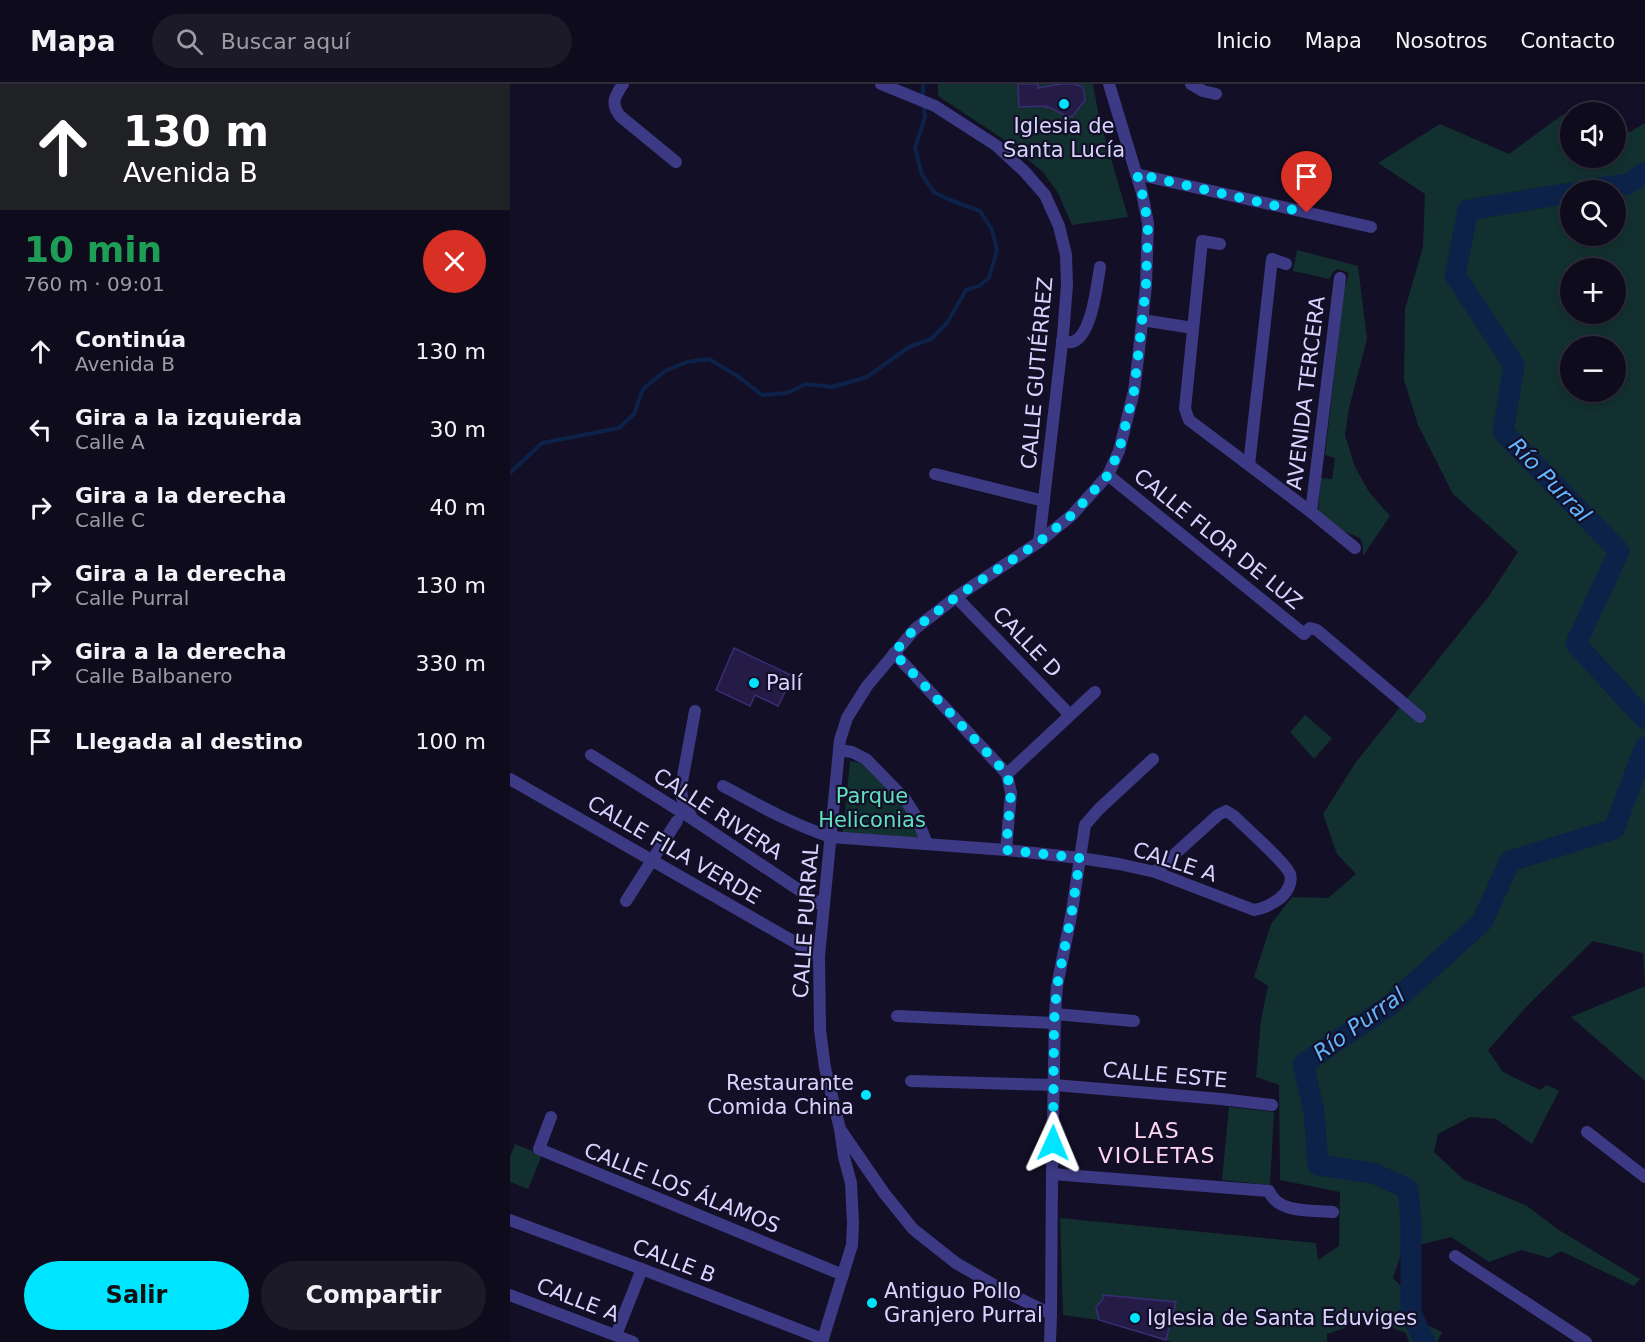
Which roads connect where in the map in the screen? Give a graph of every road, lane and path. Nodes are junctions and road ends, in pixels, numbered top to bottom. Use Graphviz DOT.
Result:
graph roads {
  1 [pos="623,84"];
  2 [pos="881,84"];
  3 [pos="1109,84"];
  4 [pos="1191,84"];
  5 [pos="1204,88"];
  6 [pos="1216,94"];
  7 [pos="676,162"];
  8 [pos="1137,174"];
  9 [pos="1371,227"];
  10 [pos="1220,244"];
  11 [pos="1286,264"];
  12 [pos="1100,267"];
  13 [pos="1340,278"];
  14 [pos="1142,320"];
  15 [pos="1193,328"];
  16 [pos="1062,341"];
  17 [pos="1249,465"];
  18 [pos="935,474"];
  19 [pos="1108,475"];
  20 [pos="1044,501"];
  21 [pos="1311,512"];
  22 [pos="1039,542"];
  23 [pos="1355,548"];
  24 [pos="956,597"];
  25 [pos="894,653"];
  26 [pos="1095,692"];
  27 [pos="695,711"];
  28 [pos="1070,715"];
  29 [pos="1420,717"];
  30 [pos="839,750"];
  31 [pos="591,755"];
  32 [pos="1153,759"];
  33 [pos="1007,774"];
  34 [pos="510,779"];
  35 [pos="723,786"];
  36 [pos="693,820"];
  37 [pos="677,821"];
  38 [pos="831,837"];
  39 [pos="927,844"];
  40 [pos="1006,850"];
  41 [pos="1080,858"];
  42 [pos="653,860"];
  43 [pos="1155,872"];
  44 [pos="626,901"];
  45 [pos="823,906"];
  46 [pos="819,956"];
  47 [pos="897,1016"];
  48 [pos="1055,1019"];
  49 [pos="1134,1021"];
  50 [pos="911,1081"];
  51 [pos="1054,1085"];
  52 [pos="1272,1105"];
  53 [pos="550,1117"];
  54 [pos="840,1129"];
  55 [pos="1587,1131"];
  56 [pos="1052,1174"];
  57 [pos="1645,1177"];
  58 [pos="1333,1212"];
  59 [pos="510,1220"];
  60 [pos="1455,1256"];
  61 [pos="642,1269"];
  62 [pos="843,1275"];
  63 [pos="510,1295"];
  64 [pos="1051,1314"];
  65 [pos="616,1335"];
  66 [pos="822,1341"];
  67 [pos="633,1342"];
  68 [pos="1050,1342"];
  69 [pos="1586,1342"];
  1 -- 7 [label="street"];
  2 -- 16 [label="street, CALLE GUTIÉRREZ"];
  3 -- 8 [label="street, CALLE PURRAL"];
  4 -- 5 [label="street"];
  5 -- 6 [label="street"];
  8 -- 9 [label="street"];
  8 -- 14 [label="street, CALLE PURRAL"];
  10 -- 15 [label="street"];
  11 -- 17 [label="street"];
  12 -- 16 [label="street"];
  13 -- 21 [label="street, AVENIDA TERCERA"];
  14 -- 15 [label="street"];
  14 -- 19 [label="street, CALLE PURRAL"];
  15 -- 17 [label="street"];
  16 -- 20 [label="street, CALLE GUTIÉRREZ"];
  17 -- 21 [label="street"];
  18 -- 20 [label="street"];
  19 -- 22 [label="street, CALLE PURRAL"];
  19 -- 29 [label="street, CALLE FLOR DE LUZ"];
  20 -- 22 [label="street, CALLE GUTIÉRREZ"];
  21 -- 23 [label="street"];
  22 -- 24 [label="street, CALLE PURRAL"];
  24 -- 25 [label="street, CALLE PURRAL"];
  24 -- 28 [label="street, CALLE D"];
  25 -- 30 [label="street, CALLE PURRAL"];
  25 -- 33 [label="street"];
  26 -- 28 [label="street"];
  27 -- 36 [label="street"];
  28 -- 33 [label="street"];
  30 -- 38 [label="street, CALLE PURRAL"];
  30 -- 39 [label="street"];
  31 -- 36 [label="street, CALLE RIVERA"];
  32 -- 41 [label="street"];
  33 -- 40 [label="street"];
  34 -- 42 [label="street, CALLE FILA VERDE"];
  35 -- 38 [label="street, CALLE A"];
  36 -- 45 [label="street, CALLE RIVERA"];
  37 -- 42 [label="street"];
  38 -- 39 [label="street, CALLE A"];
  38 -- 45 [label="street, CALLE PURRAL"];
  39 -- 40 [label="street, CALLE A"];
  40 -- 41 [label="street, CALLE A"];
  41 -- 43 [label="street, CALLE A"];
  41 -- 48 [label="street"];
  42 -- 44 [label="street"];
  42 -- 46 [label="street, CALLE FILA VERDE"];
  43 -- 43 [label="street, CALLE A"];
  45 -- 46 [label="street, CALLE PURRAL"];
  46 -- 54 [label="street, CALLE PURRAL"];
  47 -- 48 [label="street"];
  48 -- 49 [label="street"];
  48 -- 51 [label="street"];
  50 -- 51 [label="street, CALLE ESTE"];
  51 -- 52 [label="street, CALLE ESTE"];
  51 -- 56 [label="street"];
  53 -- 62 [label="street, CALLE LOS ÁLAMOS"];
  54 -- 62 [label="street, CALLE PURRAL"];
  54 -- 64 [label="street"];
  55 -- 57 [label="street"];
  56 -- 58 [label="street"];
  56 -- 64 [label="street"];
  59 -- 61 [label="street, CALLE B"];
  60 -- 69 [label="street"];
  61 -- 65 [label="street"];
  61 -- 66 [label="street, CALLE B"];
  62 -- 66 [label="street, CALLE PURRAL"];
  63 -- 65 [label="street, CALLE A"];
  64 -- 68 [label="street"];
  65 -- 67 [label="street, CALLE A"];
}
